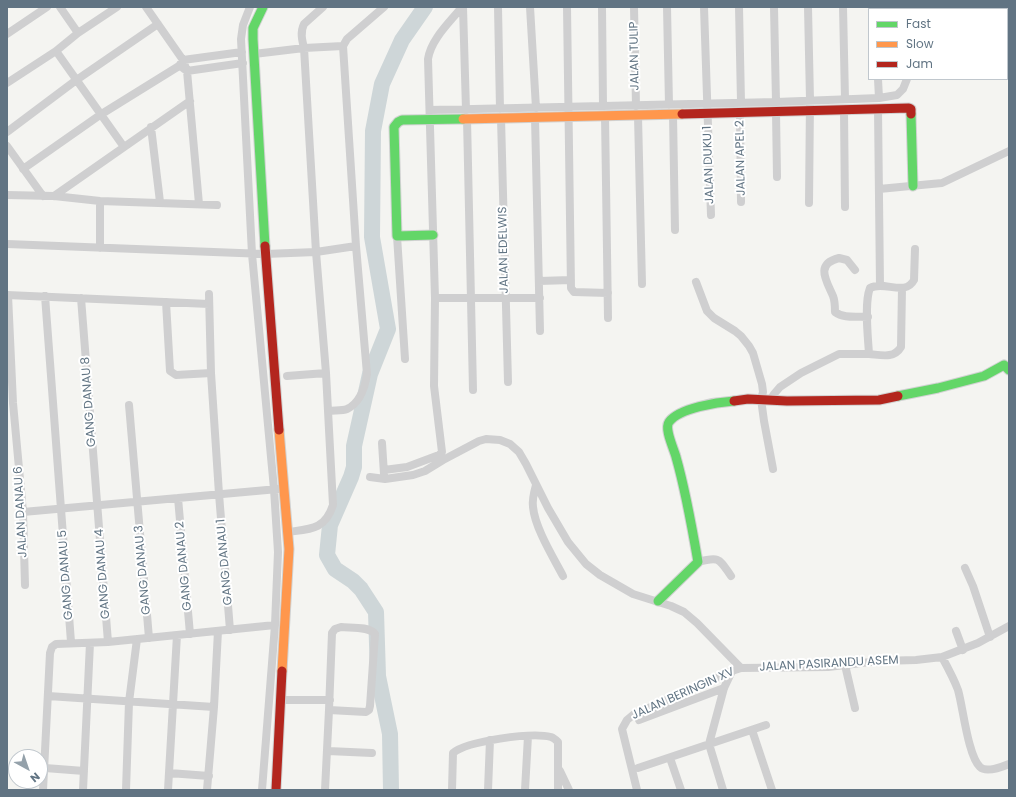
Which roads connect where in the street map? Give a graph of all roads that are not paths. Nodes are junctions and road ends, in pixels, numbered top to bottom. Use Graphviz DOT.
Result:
graph roads {
  1 [pos="46,7"];
  2 [pos="60,7"];
  3 [pos="117,7"];
  4 [pos="146,7"];
  5 [pos="250,7"];
  6 [pos="263,7"];
  7 [pos="323,7"];
  8 [pos="384,7"];
  9 [pos="462,7"];
  10 [pos="498,7"];
  11 [pos="530,7"];
  12 [pos="567,7"];
  13 [pos="602,7"];
  14 [pos="634,7"];
  15 [pos="667,7"];
  16 [pos="704,7"];
  17 [pos="739,7"];
  18 [pos="774,7"];
  19 [pos="808,7"];
  20 [pos="843,7"];
  21 [pos="158,24"];
  22 [pos="78,33"];
  23 [pos="7,34"];
  24 [pos="253,38"];
  25 [pos="241,39"];
  26 [pos="343,46"];
  27 [pos="304,48"];
  28 [pos="56,51"];
  29 [pos="242,52"];
  30 [pos="254,54"];
  31 [pos="181,63"];
  32 [pos="243,63"];
  33 [pos="187,71"];
  34 [pos="77,80"];
  35 [pos="878,80"];
  36 [pos="906,80"];
  37 [pos="7,84"];
  38 [pos="879,98"];
  39 [pos="845,99"];
  40 [pos="810,100"];
  41 [pos="190,101"];
  42 [pos="741,102"];
  43 [pos="776,102"];
  44 [pos="707,104"];
  45 [pos="669,105"];
  46 [pos="603,106"];
  47 [pos="636,106"];
  48 [pos="569,107"];
  49 [pos="878,109"];
  50 [pos="430,110"];
  51 [pos="810,111"];
  52 [pos="844,111"];
  53 [pos="776,112"];
  54 [pos="535,113"];
  55 [pos="740,113"];
  56 [pos="467,114"];
  57 [pos="500,114"];
  58 [pos="707,114"];
  59 [pos="100,115"];
  60 [pos="673,115"];
  61 [pos="605,116"];
  62 [pos="638,116"];
  63 [pos="569,117"];
  64 [pos="430,120"];
  65 [pos="151,128"];
  66 [pos="7,132"];
  67 [pos="7,146"];
  68 [pos="124,147"];
  69 [pos="1009,151"];
  70 [pos="23,169"];
  71 [pos="777,177"];
  72 [pos="914,186"];
  73 [pos="879,189"];
  74 [pos="7,194"];
  75 [pos="43,196"];
  76 [pos="54,196"];
  77 [pos="100,200"];
  78 [pos="160,202"];
  79 [pos="742,202"];
  80 [pos="810,203"];
  81 [pos="199,204"];
  82 [pos="217,205"];
  83 [pos="845,207"];
  84 [pos="711,215"];
  85 [pos="675,230"];
  86 [pos="433,235"];
  87 [pos="396,236"];
  88 [pos="7,244"];
  89 [pos="356,246"];
  90 [pos="100,248"];
  91 [pos="915,249"];
  92 [pos="316,252"];
  93 [pos="252,254"];
  94 [pos="265,254"];
  95 [pos="855,270"];
  96 [pos="571,280"];
  97 [pos="539,281"];
  98 [pos="696,282"];
  99 [pos="642,284"];
  100 [pos="880,286"];
  101 [pos="902,288"];
  102 [pos="608,293"];
  103 [pos="209,294"];
  104 [pos="8,295"];
  105 [pos="45,296"];
  106 [pos="81,298"];
  107 [pos="435,298"];
  108 [pos="471,298"];
  109 [pos="506,298"];
  110 [pos="540,298"];
  111 [pos="166,302"];
  112 [pos="209,304"];
  113 [pos="868,317"];
  114 [pos="608,318"];
  115 [pos="540,331"];
  116 [pos="869,354"];
  117 [pos="405,359"];
  118 [pos="1007,366"];
  119 [pos="211,373"];
  120 [pos="326,373"];
  121 [pos="286,376"];
  122 [pos="508,382"];
  123 [pos="473,390"];
  124 [pos="762,399"];
  125 [pos="771,399"];
  126 [pos="129,405"];
  127 [pos="328,411"];
  128 [pos="382,443"];
  129 [pos="384,470"];
  130 [pos="773,470"];
  131 [pos="370,477"];
  132 [pos="385,479"];
  133 [pos="536,485"];
  134 [pos="285,488"];
  135 [pos="274,489"];
  136 [pos="219,494"];
  137 [pos="178,498"];
  138 [pos="138,502"];
  139 [pos="97,505"];
  140 [pos="61,509"];
  141 [pos="22,512"];
  142 [pos="288,532"];
  143 [pos="698,562"];
  144 [pos="965,568"];
  145 [pos="563,576"];
  146 [pos="732,576"];
  147 [pos="25,585"];
  148 [pos="658,601"];
  149 [pos="275,625"];
  150 [pos="1009,627"];
  151 [pos="230,630"];
  152 [pos="218,631"];
  153 [pos="956,631"];
  154 [pos="190,634"];
  155 [pos="177,635"];
  156 [pos="990,637"];
  157 [pos="149,638"];
  158 [pos="137,639"];
  159 [pos="71,642"];
  160 [pos="108,642"];
  161 [pos="90,643"];
  162 [pos="963,650"];
  163 [pos="942,657"];
  164 [pos="845,665"];
  165 [pos="736,669"];
  166 [pos="724,688"];
  167 [pos="48,696"];
  168 [pos="88,698"];
  169 [pos="281,700"];
  170 [pos="330,700"];
  171 [pos="129,702"];
  172 [pos="174,705"];
  173 [pos="214,707"];
  174 [pos="855,708"];
  175 [pos="329,710"];
  176 [pos="638,720"];
  177 [pos="766,725"];
  178 [pos="752,730"];
  179 [pos="528,736"];
  180 [pos="490,740"];
  181 [pos="709,744"];
  182 [pos="46,749"];
  183 [pos="328,751"];
  184 [pos="372,753"];
  185 [pos="670,758"];
  186 [pos="1009,764"];
  187 [pos="48,768"];
  188 [pos="638,768"];
  189 [pos="559,769"];
  190 [pos="84,771"];
  191 [pos="169,773"];
  192 [pos="209,776"];
  193 [pos="83,790"];
  194 [pos="126,790"];
  195 [pos="168,790"];
  196 [pos="207,790"];
  197 [pos="262,790"];
  198 [pos="276,790"];
  199 [pos="325,790"];
  200 [pos="452,790"];
  201 [pos="488,790"];
  202 [pos="525,790"];
  203 [pos="558,790"];
  204 [pos="569,790"];
  205 [pos="637,790"];
  206 [pos="682,790"];
  207 [pos="723,790"];
  208 [pos="772,790"];
  1 -- 23 [label="street"];
  2 -- 22 [label="street"];
  3 -- 22 [label="street"];
  4 -- 21 [label="street"];
  5 -- 25 [label="street"];
  6 -- 24 [label="street"];
  7 -- 27 [label="street"];
  8 -- 26 [label="street"];
  9 -- 50 [label="street"];
  9 -- 56 [label="street"];
  10 -- 57 [label="street, JALAN EDELWIS"];
  11 -- 54 [label="street"];
  12 -- 48 [label="street"];
  13 -- 46 [label="street"];
  14 -- 47 [label="street, JALAN TULIP"];
  15 -- 45 [label="street"];
  16 -- 44 [label="street, JALAN DUKU 1"];
  17 -- 42 [label="street"];
  18 -- 43 [label="street"];
  19 -- 40 [label="street"];
  20 -- 39 [label="street"];
  21 -- 31 [label="street"];
  21 -- 34 [label="street"];
  22 -- 28 [label="street"];
  24 -- 25 [label="street"];
  24 -- 30 [label="street"];
  25 -- 29 [label="street"];
  26 -- 27 [label="street"];
  26 -- 89 [label="street"];
  27 -- 30 [label="street"];
  27 -- 92 [label="street"];
  28 -- 34 [label="street"];
  28 -- 37 [label="street"];
  29 -- 31 [label="street"];
  29 -- 32 [label="street"];
  30 -- 94 [label="street"];
  31 -- 33 [label="street"];
  31 -- 59 [label="street"];
  32 -- 33 [label="street"];
  32 -- 93 [label="street"];
  33 -- 41 [label="street"];
  34 -- 59 [label="street"];
  34 -- 66 [label="street"];
  35 -- 38 [label="street"];
  36 -- 38 [label="street"];
  38 -- 39 [label="street"];
  39 -- 40 [label="street"];
  40 -- 43 [label="street"];
  40 -- 51 [label="street"];
  41 -- 65 [label="street"];
  41 -- 81 [label="street"];
  42 -- 43 [label="street"];
  42 -- 44 [label="street"];
  44 -- 45 [label="street"];
  44 -- 58 [label="street, JALAN DUKU 1"];
  45 -- 47 [label="street"];
  46 -- 47 [label="street"];
  46 -- 48 [label="street"];
  48 -- 54 [label="street"];
  48 -- 63 [label="street"];
  49 -- 52 [label="street"];
  49 -- 72 [label="street"];
  49 -- 73 [label="street"];
  50 -- 56 [label="street"];
  50 -- 64 [label="street"];
  51 -- 52 [label="street"];
  51 -- 53 [label="street"];
  51 -- 80 [label="street"];
  52 -- 83 [label="street"];
  53 -- 55 [label="street"];
  53 -- 71 [label="street"];
  54 -- 57 [label="street"];
  54 -- 63 [label="street"];
  54 -- 97 [label="street"];
  55 -- 58 [label="street"];
  55 -- 79 [label="street, JALAN APEL 2"];
  56 -- 57 [label="street"];
  56 -- 64 [label="street"];
  56 -- 108 [label="street"];
  57 -- 109 [label="street, JALAN EDELWIS"];
  58 -- 60 [label="street"];
  58 -- 84 [label="street, JALAN DUKU 1"];
  59 -- 68 [label="street"];
  59 -- 70 [label="street"];
  60 -- 62 [label="street"];
  60 -- 85 [label="street"];
  61 -- 62 [label="street"];
  61 -- 63 [label="street"];
  61 -- 102 [label="street"];
  62 -- 99 [label="street"];
  63 -- 96 [label="street"];
  64 -- 86 [label="street"];
  64 -- 87 [label="street"];
  65 -- 68 [label="street"];
  65 -- 78 [label="street"];
  67 -- 70 [label="street"];
  68 -- 76 [label="street"];
  69 -- 72 [label="street"];
  70 -- 75 [label="street"];
  72 -- 73 [label="street"];
  73 -- 100 [label="street"];
  74 -- 75 [label="street"];
  75 -- 76 [label="street"];
  76 -- 77 [label="street"];
  77 -- 78 [label="street"];
  77 -- 90 [label="street"];
  78 -- 81 [label="street"];
  81 -- 82 [label="street"];
  86 -- 87 [label="street"];
  86 -- 107 [label="street"];
  87 -- 117 [label="street"];
  88 -- 90 [label="street"];
  89 -- 92 [label="street"];
  89 -- 127 [label="street"];
  90 -- 93 [label="street"];
  91 -- 101 [label="street"];
  92 -- 94 [label="street"];
  92 -- 120 [label="street"];
  93 -- 94 [label="street"];
  93 -- 135 [label="street"];
  94 -- 134 [label="street"];
  95 -- 113 [label="street"];
  96 -- 97 [label="street"];
  96 -- 102 [label="street"];
  97 -- 110 [label="street"];
  98 -- 124 [label="street"];
  100 -- 101 [label="street"];
  100 -- 113 [label="street"];
  101 -- 116 [label="street"];
  102 -- 114 [label="street"];
  103 -- 112 [label="street, GANG DANAU 1"];
  104 -- 105 [label="street"];
  104 -- 141 [label="street, JALAN DANAU 6"];
  105 -- 106 [label="street"];
  105 -- 140 [label="street, GANG DANAU 5"];
  106 -- 111 [label="street"];
  106 -- 139 [label="street, GANG DANAU 8"];
  107 -- 108 [label="street"];
  107 -- 129 [label="street"];
  108 -- 109 [label="street"];
  108 -- 123 [label="street"];
  109 -- 110 [label="street"];
  109 -- 122 [label="street, JALAN EDELWIS"];
  110 -- 115 [label="street"];
  111 -- 112 [label="street"];
  111 -- 119 [label="street"];
  112 -- 119 [label="street, GANG DANAU 1"];
  113 -- 116 [label="street"];
  116 -- 125 [label="street"];
  118 -- 125 [label="street"];
  119 -- 136 [label="street, GANG DANAU 1"];
  120 -- 121 [label="street"];
  120 -- 127 [label="street"];
  124 -- 125 [label="street"];
  124 -- 130 [label="street"];
  124 -- 143 [label="street"];
  126 -- 138 [label="street, GANG DANAU 3"];
  127 -- 142 [label="street"];
  128 -- 129 [label="street"];
  129 -- 132 [label="street"];
  131 -- 132 [label="street"];
  132 -- 133 [label="street"];
  133 -- 145 [label="street"];
  133 -- 148 [label="street"];
  134 -- 135 [label="street"];
  134 -- 142 [label="street"];
  135 -- 136 [label="street"];
  135 -- 149 [label="street"];
  136 -- 137 [label="street"];
  136 -- 151 [label="street, GANG DANAU 1"];
  137 -- 138 [label="street"];
  137 -- 154 [label="street, GANG DANAU 2"];
  138 -- 139 [label="street"];
  138 -- 157 [label="street, GANG DANAU 3"];
  139 -- 140 [label="street"];
  139 -- 160 [label="street, GANG DANAU 4"];
  140 -- 141 [label="street"];
  140 -- 159 [label="street, GANG DANAU 5"];
  141 -- 147 [label="street, JALAN DANAU 6"];
  142 -- 169 [label="street"];
  143 -- 146 [label="street"];
  143 -- 148 [label="street"];
  144 -- 156 [label="street"];
  148 -- 165 [label="street"];
  149 -- 151 [label="street"];
  149 -- 197 [label="street"];
  150 -- 156 [label="street, JALAN PASIRANDU ASEM"];
  151 -- 152 [label="street"];
  152 -- 154 [label="street"];
  152 -- 173 [label="street"];
  153 -- 162 [label="street"];
  154 -- 155 [label="street"];
  155 -- 157 [label="street"];
  155 -- 172 [label="street"];
  156 -- 162 [label="street, JALAN PASIRANDU ASEM"];
  157 -- 158 [label="street"];
  158 -- 160 [label="street"];
  158 -- 171 [label="street"];
  159 -- 161 [label="street"];
  159 -- 167 [label="street"];
  160 -- 161 [label="street"];
  161 -- 168 [label="street"];
  162 -- 163 [label="street, JALAN PASIRANDU ASEM"];
  163 -- 164 [label="street, JALAN PASIRANDU ASEM"];
  163 -- 186 [label="street"];
  164 -- 165 [label="street, JALAN PASIRANDU ASEM"];
  164 -- 174 [label="street"];
  165 -- 166 [label="street"];
  165 -- 205 [label="street, JALAN BERINGIN XV"];
  166 -- 176 [label="street"];
  166 -- 181 [label="street"];
  167 -- 168 [label="street"];
  167 -- 182 [label="street"];
  168 -- 171 [label="street"];
  168 -- 190 [label="street"];
  169 -- 170 [label="street"];
  169 -- 198 [label="street"];
  170 -- 175 [label="street"];
  170 -- 175 [label="street"];
  171 -- 172 [label="street"];
  171 -- 194 [label="street"];
  172 -- 173 [label="street"];
  172 -- 191 [label="street"];
  173 -- 192 [label="street"];
  175 -- 183 [label="street"];
  177 -- 178 [label="street"];
  178 -- 181 [label="street"];
  178 -- 208 [label="street"];
  179 -- 180 [label="street"];
  179 -- 189 [label="street"];
  179 -- 202 [label="street"];
  180 -- 200 [label="street"];
  180 -- 201 [label="street"];
  181 -- 185 [label="street"];
  181 -- 207 [label="street"];
  183 -- 184 [label="street"];
  183 -- 199 [label="street"];
  185 -- 188 [label="street"];
  185 -- 206 [label="street"];
  187 -- 190 [label="street"];
  189 -- 203 [label="street"];
  189 -- 204 [label="street"];
  190 -- 193 [label="street"];
  191 -- 192 [label="street"];
  191 -- 195 [label="street"];
  192 -- 196 [label="street"];
}
